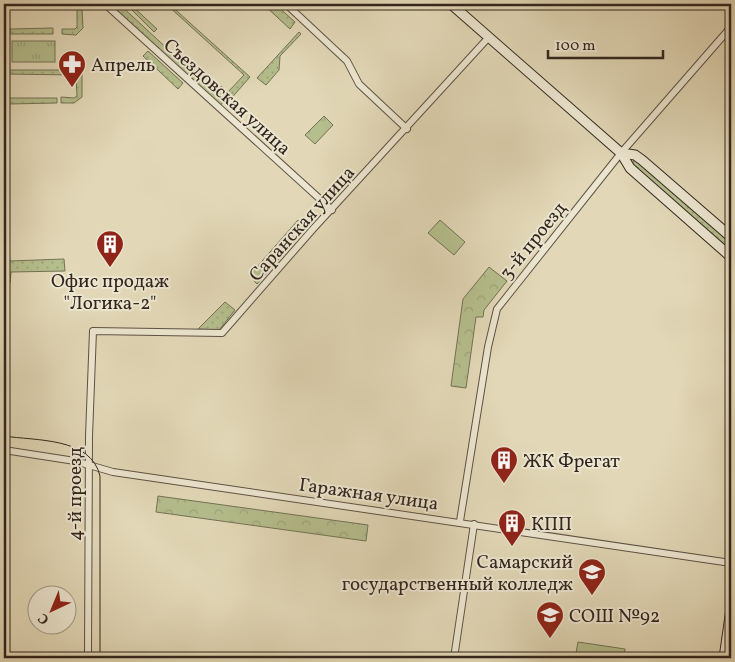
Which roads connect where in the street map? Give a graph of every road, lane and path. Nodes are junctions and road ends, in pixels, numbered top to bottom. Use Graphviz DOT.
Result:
graph roads {
  1 [pos="104,4"];
  2 [pos="286,4"];
  3 [pos="451,4"];
  4 [pos="731,27"];
  5 [pos="489,37"];
  6 [pos="407,129"];
  7 [pos="621,153"];
  8 [pos="332,210"];
  9 [pos="731,237"];
  10 [pos="731,257"];
  11 [pos="93,331"];
  12 [pos="4,450"];
  13 [pos="89,465"];
  14 [pos="460,521"];
  15 [pos="474,524"];
  16 [pos="731,563"];
  17 [pos="731,609"];
  18 [pos="4,655"];
  19 [pos="26,658"];
  20 [pos="88,658"];
  21 [pos="454,658"];
  22 [pos="724,658"];
  1 -- 8 [label="street, Съездовская улица"];
  2 -- 6 [label="street"];
  3 -- 5 [label="main road"];
  4 -- 7 [label="street, 3-й проезд"];
  5 -- 6 [label="street, Саранская улица"];
  5 -- 7 [label="main road"];
  6 -- 8 [label="street, Саранская улица"];
  7 -- 9 [label="main road"];
  7 -- 10 [label="main road"];
  7 -- 14 [label="street, 3-й проезд"];
  8 -- 11 [label="street, Саранская улица"];
  11 -- 13 [label="street, 4-й проезд"];
  12 -- 13 [label="street, Гаражная улица"];
  13 -- 14 [label="street, Гаражная улица"];
  13 -- 20 [label="street, 4-й проезд"];
  14 -- 15 [label="street, Гаражная улица"];
  15 -- 16 [label="street, Гаражная улица"];
  15 -- 21 [label="street"];
  17 -- 22 [label="main road"];
  18 -- 19 [label="street"];
}
